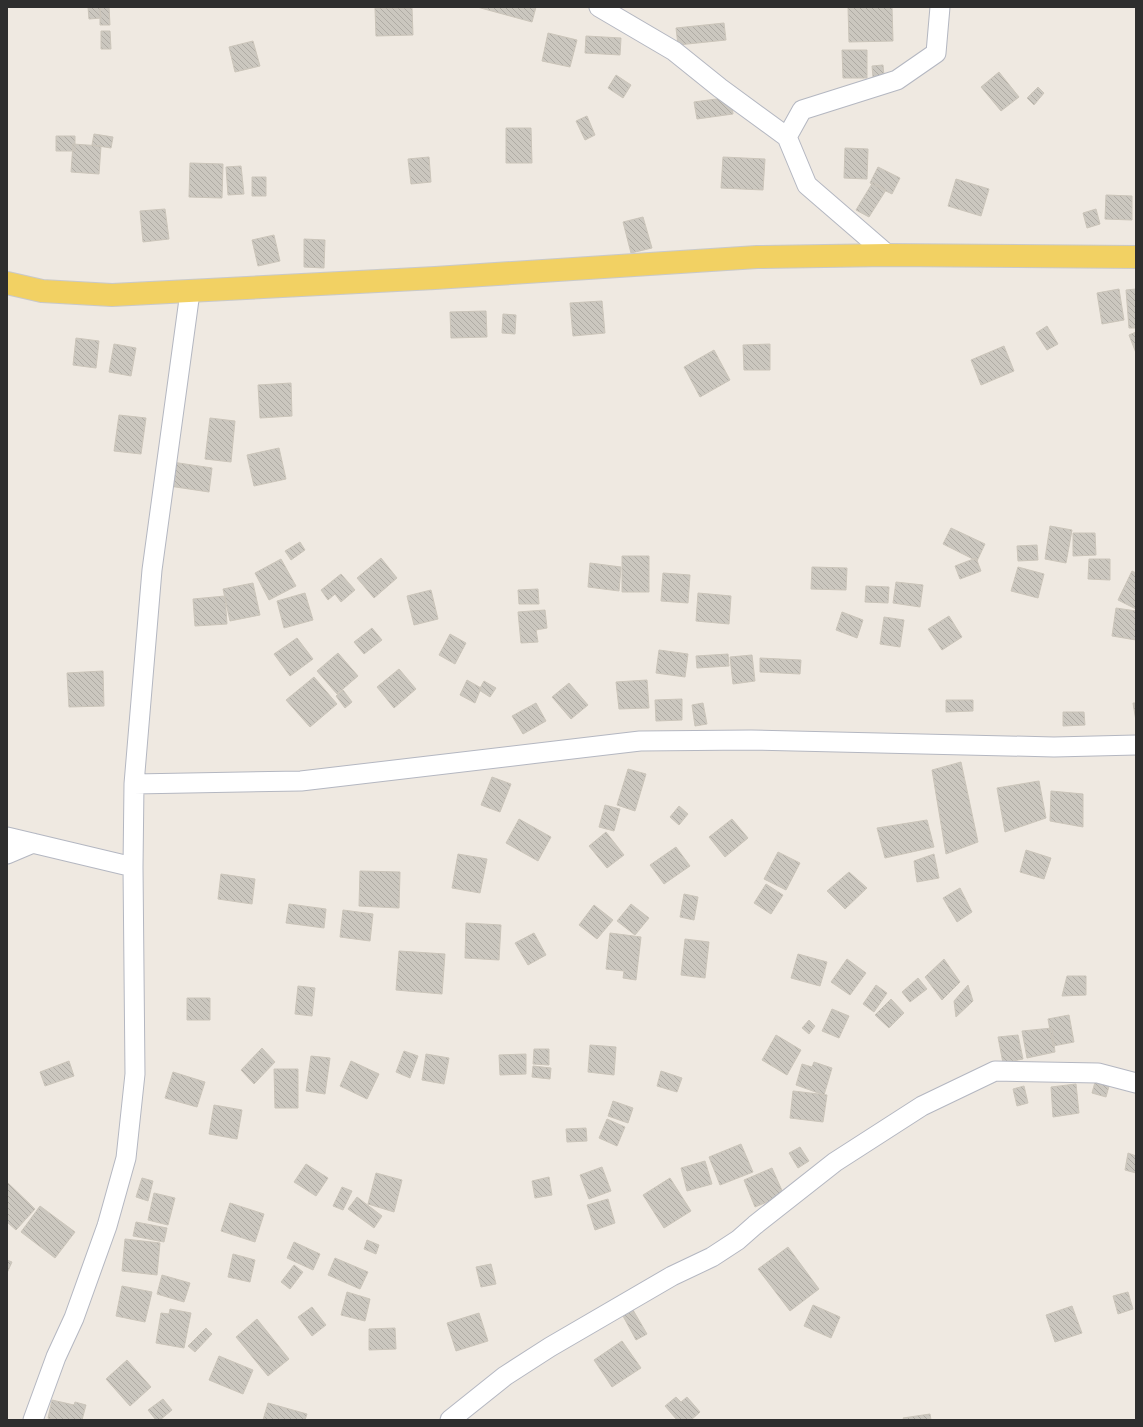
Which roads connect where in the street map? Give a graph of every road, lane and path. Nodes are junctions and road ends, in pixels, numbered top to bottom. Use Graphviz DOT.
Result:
graph roads {
  1 [pos="599,7"];
  2 [pos="940,7"];
  3 [pos="788,137"];
  4 [pos="888,255"];
  5 [pos="1136,257"];
  6 [pos="7,283"];
  7 [pos="190,292"];
  8 [pos="1136,745"];
  9 [pos="134,784"];
  10 [pos="7,837"];
  11 [pos="33,843"];
  12 [pos="7,854"];
  13 [pos="133,867"];
  14 [pos="1136,1083"];
  15 [pos="33,1420"];
  16 [pos="450,1420"];
  1 -- 3 [label="street"];
  2 -- 3 [label="street"];
  3 -- 4 [label="street"];
  4 -- 5 [label="main road"];
  4 -- 7 [label="main road"];
  6 -- 7 [label="main road"];
  7 -- 9 [label="street"];
  8 -- 9 [label="street"];
  9 -- 13 [label="street"];
  10 -- 11 [label="street"];
  11 -- 12 [label="street"];
  11 -- 13 [label="street"];
  13 -- 15 [label="street"];
  14 -- 16 [label="street"];
}
